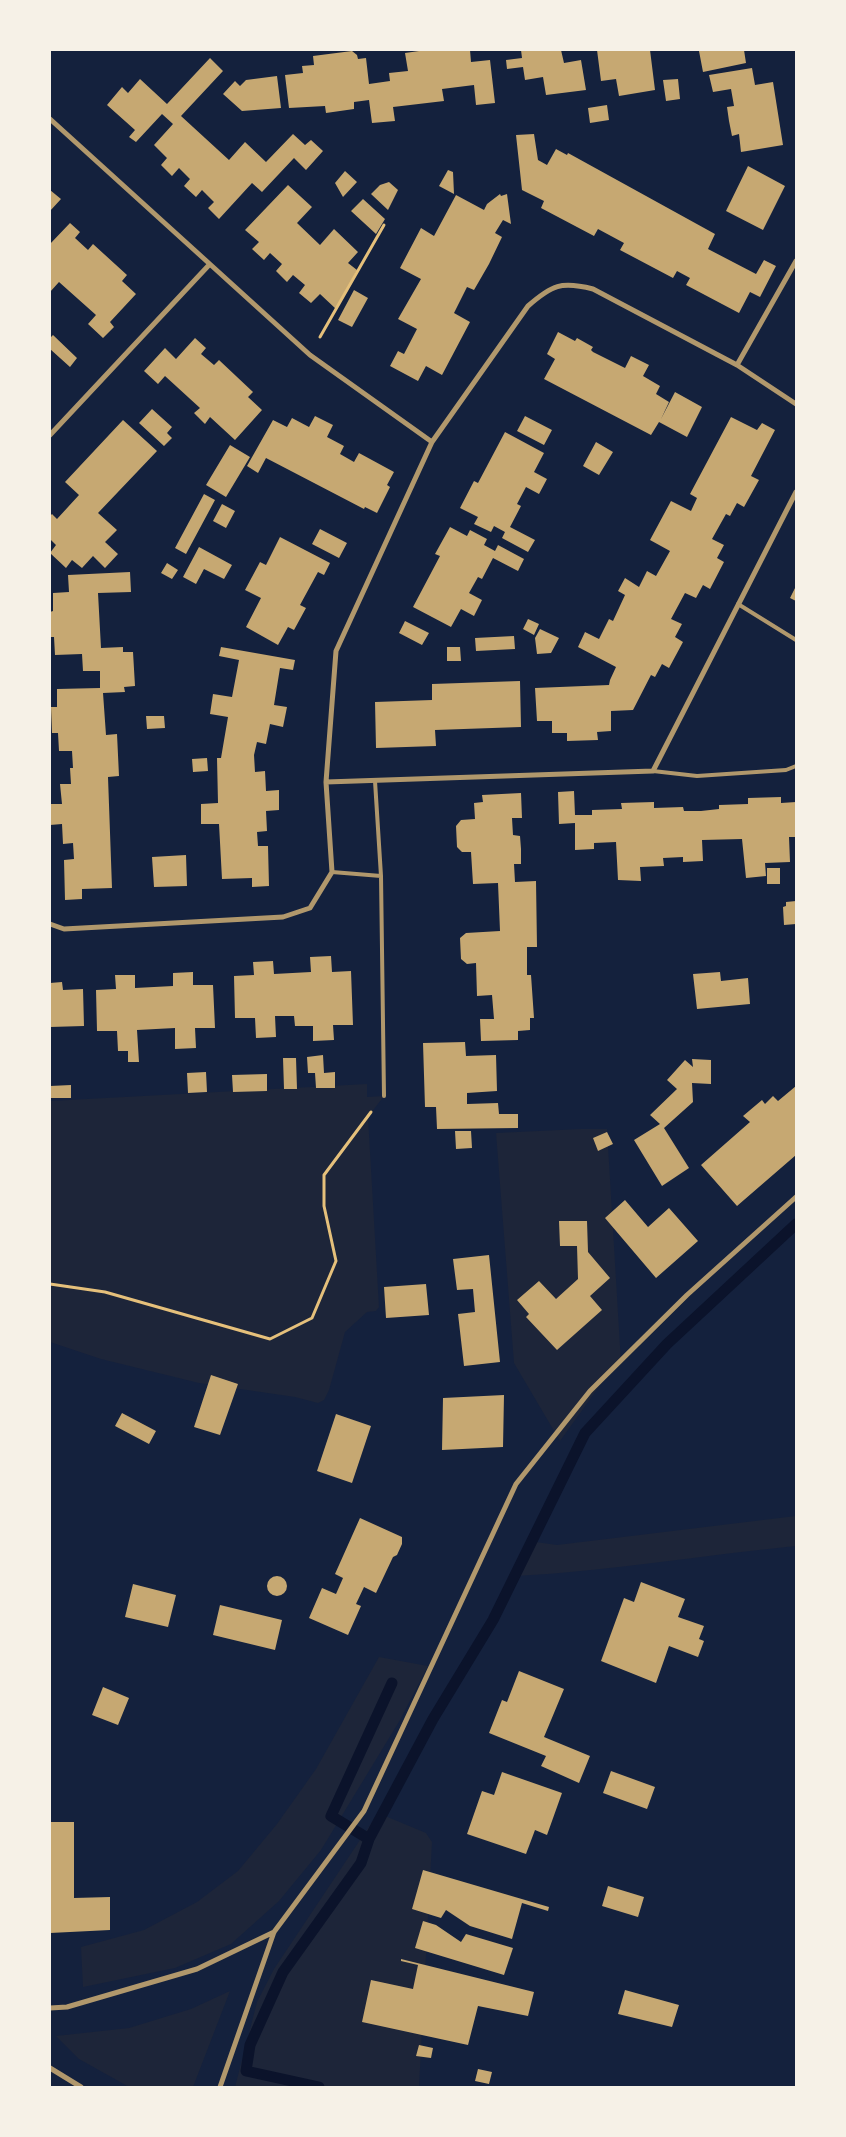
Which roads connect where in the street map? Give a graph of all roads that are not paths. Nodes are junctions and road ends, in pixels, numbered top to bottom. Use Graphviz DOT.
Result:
graph roads {
  1 [pos="50,119"];
  2 [pos="796,261"];
  3 [pos="209,265"];
  4 [pos="738,365"];
  5 [pos="796,404"];
  6 [pos="50,435"];
  7 [pos="432,442"];
  8 [pos="796,492"];
  9 [pos="738,604"];
  10 [pos="796,640"];
  11 [pos="796,766"];
  12 [pos="653,771"];
  13 [pos="375,781"];
  14 [pos="326,782"];
  15 [pos="332,872"];
  16 [pos="381,876"];
  17 [pos="50,924"];
  18 [pos="384,1096"];
  19 [pos="796,1197"];
  20 [pos="274,1932"];
  21 [pos="50,2008"];
  22 [pos="50,2068"];
  23 [pos="81,2087"];
  24 [pos="220,2087"];
  1 -- 3 [label="street"];
  2 -- 4 [label="street"];
  3 -- 6 [label="street"];
  3 -- 7 [label="street"];
  4 -- 5 [label="street"];
  4 -- 7 [label="street"];
  7 -- 14 [label="street"];
  8 -- 9 [label="street"];
  9 -- 10 [label="lane"];
  9 -- 12 [label="street"];
  11 -- 12 [label="lane"];
  12 -- 13 [label="street"];
  13 -- 14 [label="street"];
  13 -- 16 [label="lane"];
  14 -- 15 [label="street"];
  15 -- 16 [label="lane"];
  15 -- 17 [label="street"];
  16 -- 18 [label="lane"];
  19 -- 20 [label="street"];
  20 -- 21 [label="street"];
  20 -- 24 [label="street"];
  22 -- 23 [label="street"];
}
